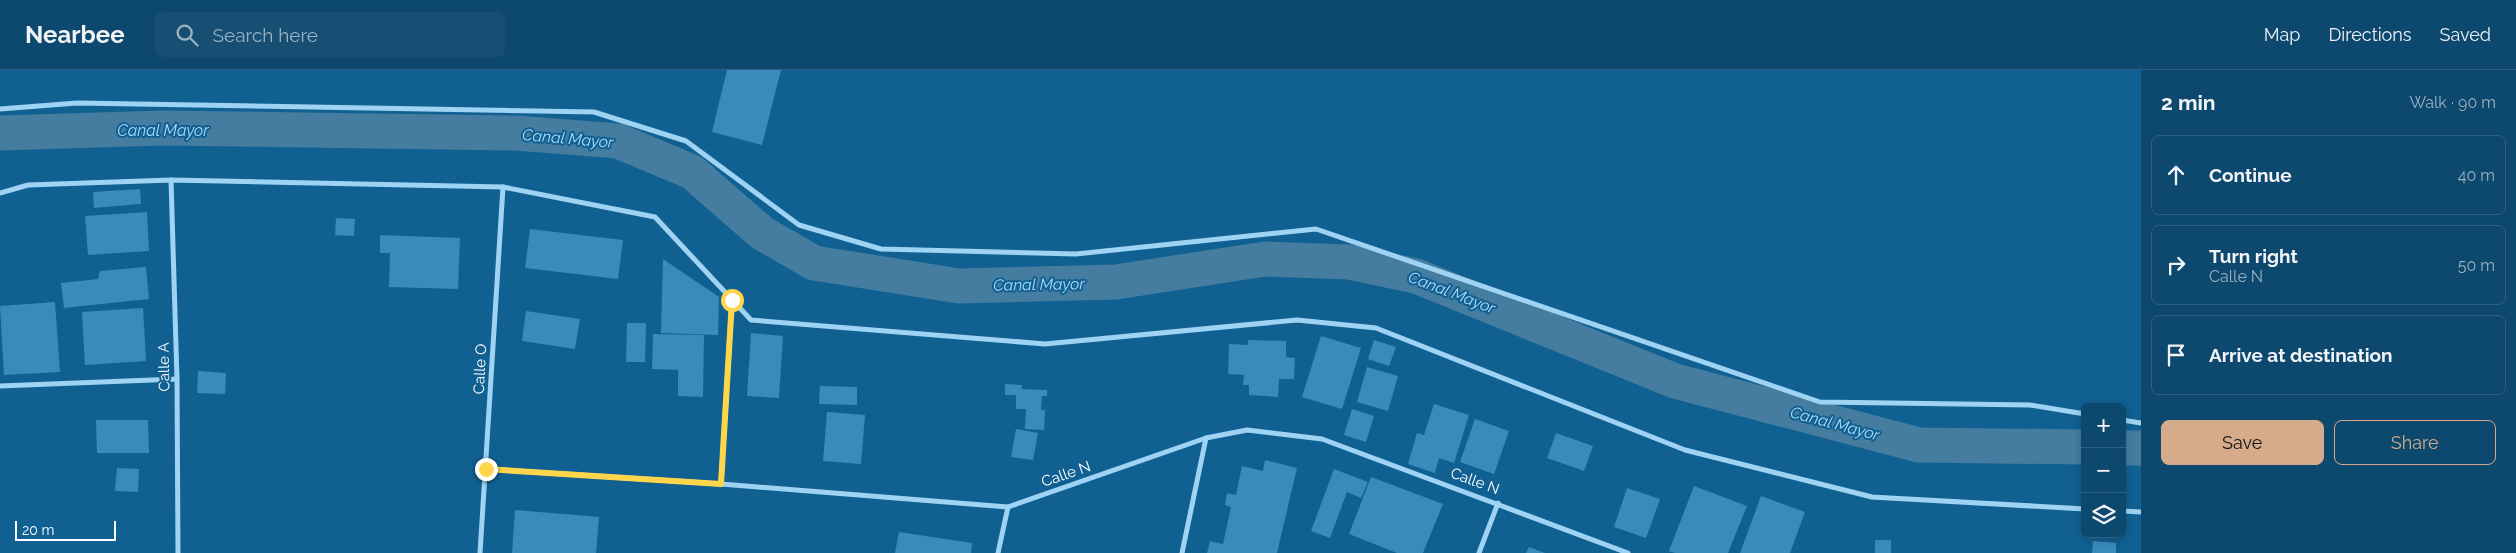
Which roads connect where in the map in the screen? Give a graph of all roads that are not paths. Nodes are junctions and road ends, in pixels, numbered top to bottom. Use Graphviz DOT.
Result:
graph roads {
  1 [pos="0,109"];
  2 [pos="172,180"];
  3 [pos="503,187"];
  4 [pos="0,193"];
  5 [pos="732,300"];
  6 [pos="177,379"];
  7 [pos="0,386"];
  8 [pos="2081,413"];
  9 [pos="2126,421"];
  10 [pos="2141,423"];
  11 [pos="1206,438"];
  12 [pos="486,469"];
  13 [pos="721,484"];
  14 [pos="1498,503"];
  15 [pos="1008,507"];
  16 [pos="2081,509"];
  17 [pos="2126,511"];
  18 [pos="2141,512"];
  19 [pos="178,553"];
  20 [pos="480,553"];
  21 [pos="998,553"];
  22 [pos="1182,553"];
  23 [pos="1479,553"];
  24 [pos="1628,553"];
  1 -- 8 [label="street"];
  2 -- 3 [label="street"];
  2 -- 4 [label="street"];
  2 -- 6 [label="street, Calle A"];
  3 -- 5 [label="street"];
  3 -- 12 [label="street, Calle O"];
  5 -- 13 [label="street"];
  5 -- 16 [label="street"];
  6 -- 7 [label="street"];
  6 -- 19 [label="street, Calle A"];
  9 -- 10 [label="street"];
  11 -- 14 [label="street, Calle N"];
  11 -- 15 [label="street, Calle N"];
  11 -- 22 [label="street"];
  12 -- 13 [label="street, Calle N"];
  12 -- 20 [label="street, Calle O"];
  13 -- 15 [label="street, Calle N"];
  14 -- 23 [label="street"];
  14 -- 24 [label="street, Calle N"];
  15 -- 21 [label="street"];
  17 -- 18 [label="street"];
}
